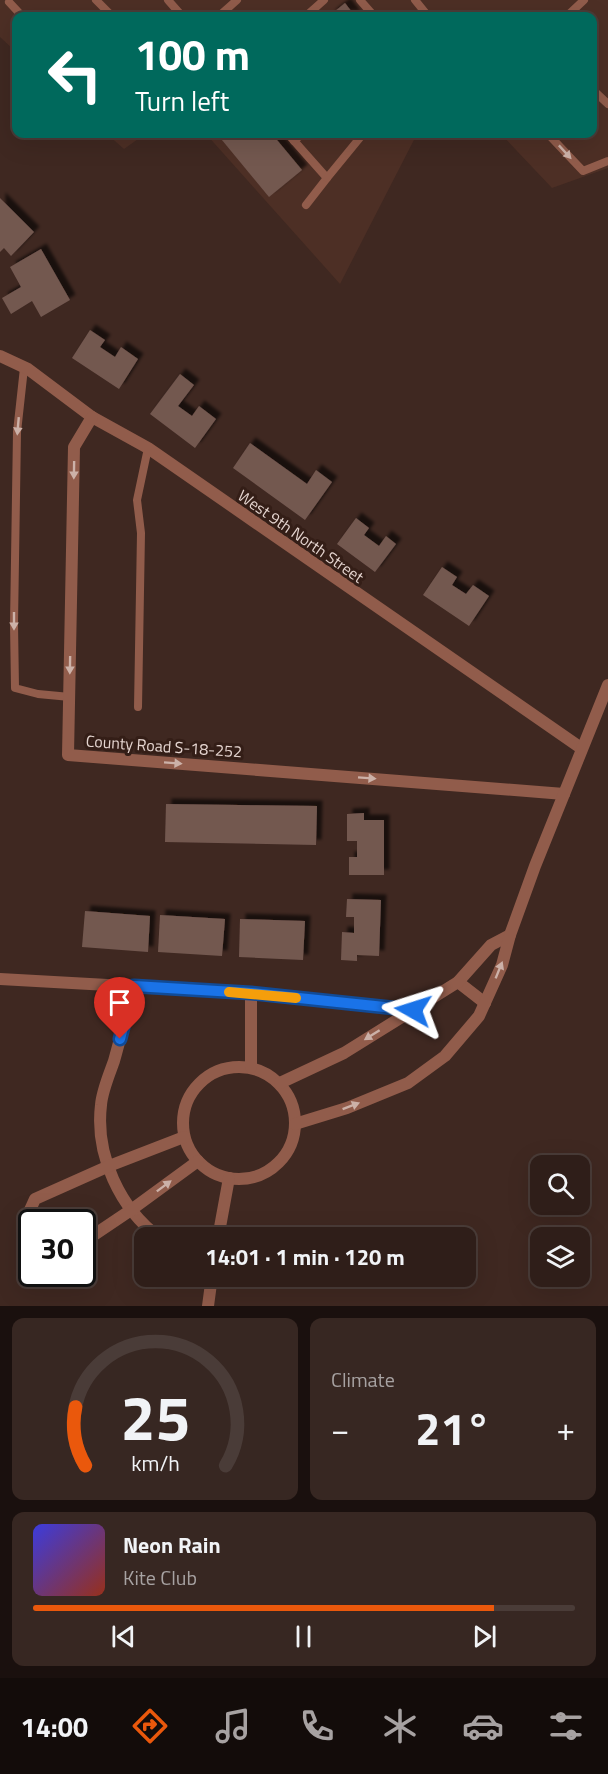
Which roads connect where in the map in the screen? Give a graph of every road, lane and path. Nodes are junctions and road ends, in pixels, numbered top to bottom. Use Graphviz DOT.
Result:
graph roads {
  1 [pos="96,0"];
  2 [pos="168,0"];
  3 [pos="237,0"];
  4 [pos="324,0"];
  5 [pos="360,0"];
  6 [pos="415,0"];
  7 [pos="584,0"];
  8 [pos="9,2"];
  9 [pos="18,12"];
  10 [pos="108,12"];
  11 [pos="178,12"];
  12 [pos="224,12"];
  13 [pos="310,12"];
  14 [pos="370,12"];
  15 [pos="425,12"];
  16 [pos="571,12"];
  17 [pos="597,94"];
  18 [pos="608,104"];
  19 [pos="292,138"];
  20 [pos="360,138"];
  21 [pos="552,138"];
  22 [pos="608,161"];
  23 [pos="327,178"];
  24 [pos="306,205"];
  25 [pos="0,356"];
  26 [pos="24,368"];
  27 [pos="92,417"];
  28 [pos="148,448"];
  29 [pos="608,685"];
  30 [pos="70,697"];
  31 [pos="138,708"];
  32 [pos="581,748"];
  33 [pos="564,794"];
  34 [pos="510,935"];
  35 [pos="0,979"];
  36 [pos="458,982"];
  37 [pos="134,986"];
  38 [pos="251,993"];
  39 [pos="484,1003"];
  40 [pos="413,1010"];
  41 [pos="251,1067"];
  42 [pos="280,1083"];
  43 [pos="295,1124"];
  44 [pos="184,1137"];
  45 [pos="198,1161"];
  46 [pos="109,1166"];
  47 [pos="229,1178"];
  48 [pos="30,1209"];
  49 [pos="131,1210"];
  50 [pos="145,1227"];
  51 [pos="220,1227"];
  52 [pos="96,1234"];
  53 [pos="211,1287"];
  54 [pos="208,1306"];
  1 -- 10 [label="lane"];
  2 -- 11 [label="lane"];
  3 -- 12 [label="lane"];
  4 -- 13 [label="lane"];
  5 -- 14 [label="lane"];
  6 -- 15 [label="lane"];
  7 -- 16 [label="lane"];
  8 -- 9 [label="lane"];
  17 -- 18 [label="lane"];
  19 -- 23 [label="lane"];
  20 -- 23 [label="lane"];
  21 -- 22 [label="lane, one-way"];
  23 -- 24 [label="lane"];
  25 -- 26 [label="street, West 9th North Street"];
  26 -- 27 [label="street, West 9th North Street"];
  26 -- 30 [label="lane, one-way"];
  27 -- 28 [label="street, West 9th North Street"];
  27 -- 30 [label="street, County Road S-18-252, one-way"];
  28 -- 31 [label="lane"];
  28 -- 32 [label="street, West 9th North Street"];
  29 -- 32 [label="street"];
  30 -- 33 [label="street, County Road S-18-252, one-way"];
  32 -- 33 [label="street"];
  33 -- 34 [label="street"];
  34 -- 36 [label="street"];
  39 -- 34 [label="street, one-way"];
  35 -- 37 [label="street"];
  36 -- 39 [label="street"];
  36 -- 40 [label="street"];
  37 -- 38 [label="street"];
  37 -- 46 [label="street"];
  38 -- 40 [label="street"];
  38 -- 41 [label="street"];
  43 -- 39 [label="street, one-way"];
  40 -- 42 [label="street, one-way"];
  41 -- 42 [label="street"];
  41 -- 44 [label="street"];
  42 -- 43 [label="street"];
  43 -- 47 [label="street"];
  44 -- 45 [label="street"];
  44 -- 46 [label="street"];
  45 -- 47 [label="street"];
  49 -- 45 [label="street, one-way"];
  46 -- 48 [label="street"];
  46 -- 49 [label="street"];
  47 -- 51 [label="street"];
  49 -- 50 [label="street"];
  49 -- 52 [label="street"];
  53 -- 54 [label="street"];
}
